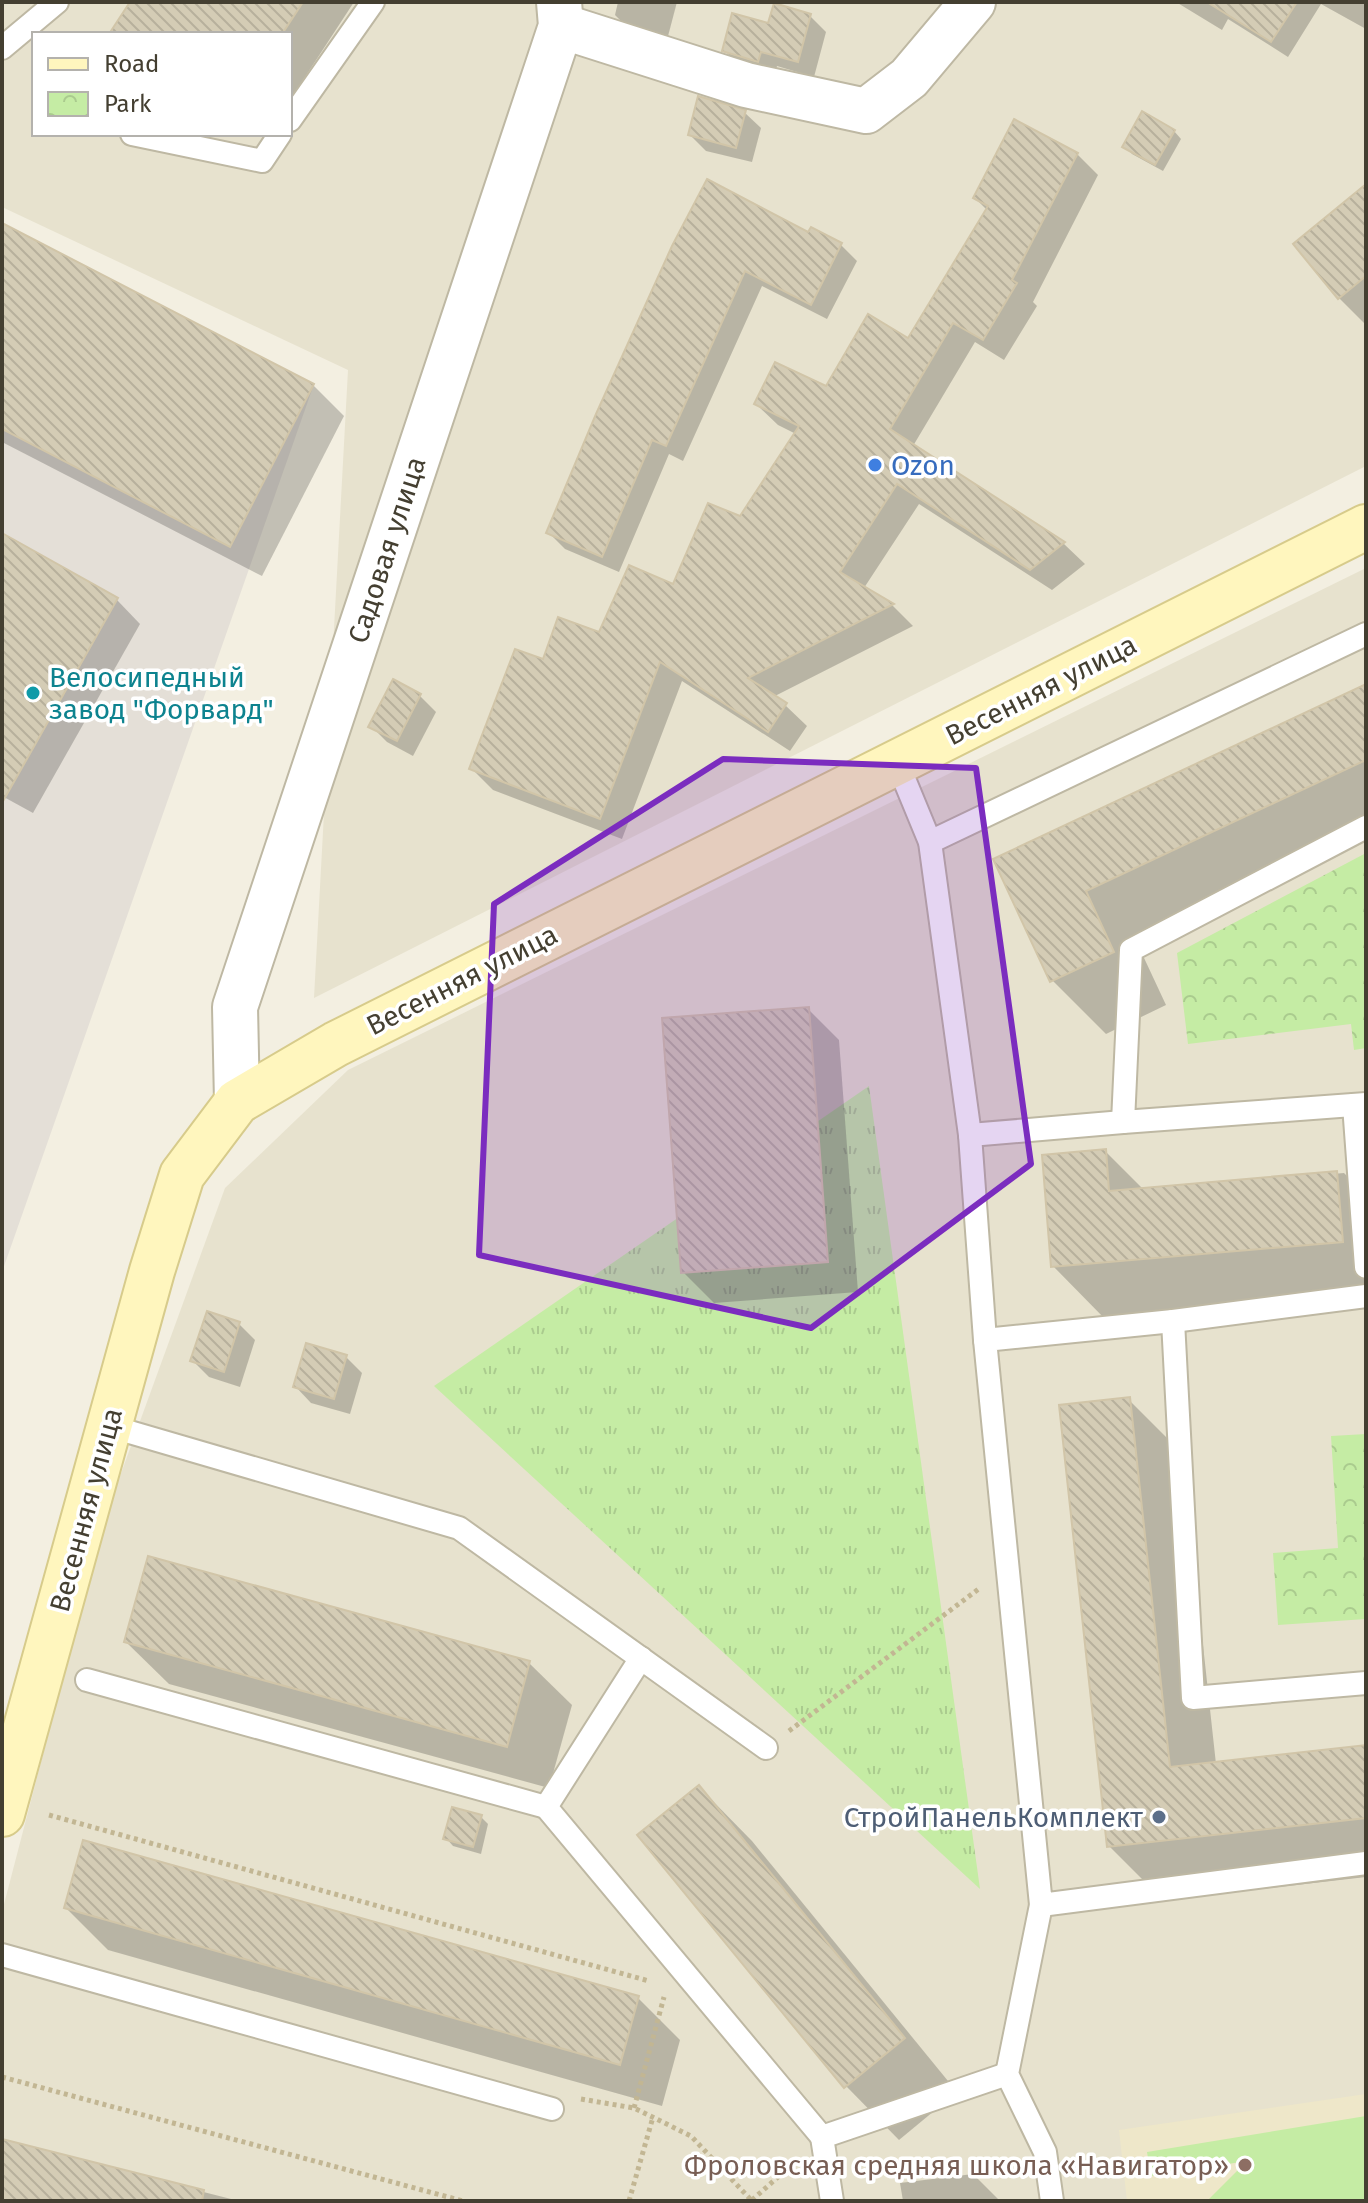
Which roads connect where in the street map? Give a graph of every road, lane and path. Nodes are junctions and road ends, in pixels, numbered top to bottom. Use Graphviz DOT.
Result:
graph roads {
  1 [pos="57,2"];
  2 [pos="373,2"];
  3 [pos="973,2"];
  4 [pos="560,14"];
  5 [pos="2,48"];
  6 [pos="292,117"];
  7 [pos="142,136"];
  8 [pos="279,136"];
  9 [pos="1366,527"];
  10 [pos="1366,634"];
  11 [pos="897,762"];
  12 [pos="1366,827"];
  13 [pos="930,842"];
  14 [pos="237,1102"];
  15 [pos="1360,1104"];
  16 [pos="1123,1122"];
  17 [pos="970,1135"];
  18 [pos="1366,1267"];
  19 [pos="1366,1296"];
  20 [pos="1173,1321"];
  21 [pos="985,1340"];
  22 [pos="109,1426"];
  23 [pos="1007,1567"];
  24 [pos="641,1658"];
  25 [pos="87,1680"];
  26 [pos="1366,1683"];
  27 [pos="11,1746"];
  28 [pos="766,1748"];
  29 [pos="546,1807"];
  30 [pos="2,1814"];
  31 [pos="49,1815"];
  32 [pos="1366,1863"];
  33 [pos="1041,1905"];
  34 [pos="2,1955"];
  35 [pos="674,1960"];
  36 [pos="667,1986"];
  37 [pos="1007,2074"];
  38 [pos="2,2077"];
  39 [pos="634,2108"];
  40 [pos="552,2109"];
  41 [pos="653,2117"];
  42 [pos="822,2137"];
  43 [pos="752,2200"];
  44 [pos="463,2201"];
  45 [pos="629,2201"];
  46 [pos="832,2201"];
  47 [pos="1052,2201"];
  1 -- 5 [label="lane"];
  2 -- 6 [label="lane"];
  3 -- 4 [label="street"];
  4 -- 14 [label="street, Садовая улица"];
  7 -- 8 [label="lane"];
  9 -- 11 [label="street, Весенняя улица"];
  10 -- 13 [label="lane"];
  11 -- 13 [label="lane"];
  11 -- 14 [label="street, Весенняя улица"];
  12 -- 16 [label="lane"];
  13 -- 17 [label="lane"];
  14 -- 22 [label="street, Весенняя улица"];
  15 -- 16 [label="lane"];
  15 -- 18 [label="lane"];
  16 -- 17 [label="lane"];
  17 -- 21 [label="lane"];
  19 -- 20 [label="lane"];
  20 -- 21 [label="lane"];
  20 -- 26 [label="lane"];
  21 -- 23 [label="lane"];
  22 -- 24 [label="lane"];
  22 -- 27 [label="street, Весенняя улица"];
  23 -- 28 [label="path"];
  23 -- 33 [label="lane"];
  24 -- 28 [label="lane"];
  24 -- 29 [label="lane"];
  25 -- 29 [label="lane"];
  27 -- 30 [label="street, Весенняя улица"];
  29 -- 35 [label="lane"];
  31 -- 36 [label="path"];
  32 -- 33 [label="lane"];
  33 -- 37 [label="lane"];
  34 -- 40 [label="lane"];
  35 -- 36 [label="path"];
  35 -- 42 [label="lane"];
  36 -- 39 [label="path"];
  37 -- 42 [label="lane"];
  37 -- 47 [label="lane"];
  38 -- 44 [label="path"];
  39 -- 40 [label="path"];
  39 -- 41 [label="path"];
  41 -- 43 [label="path"];
  41 -- 45 [label="path"];
  42 -- 43 [label="path"];
  42 -- 46 [label="lane"];
}
